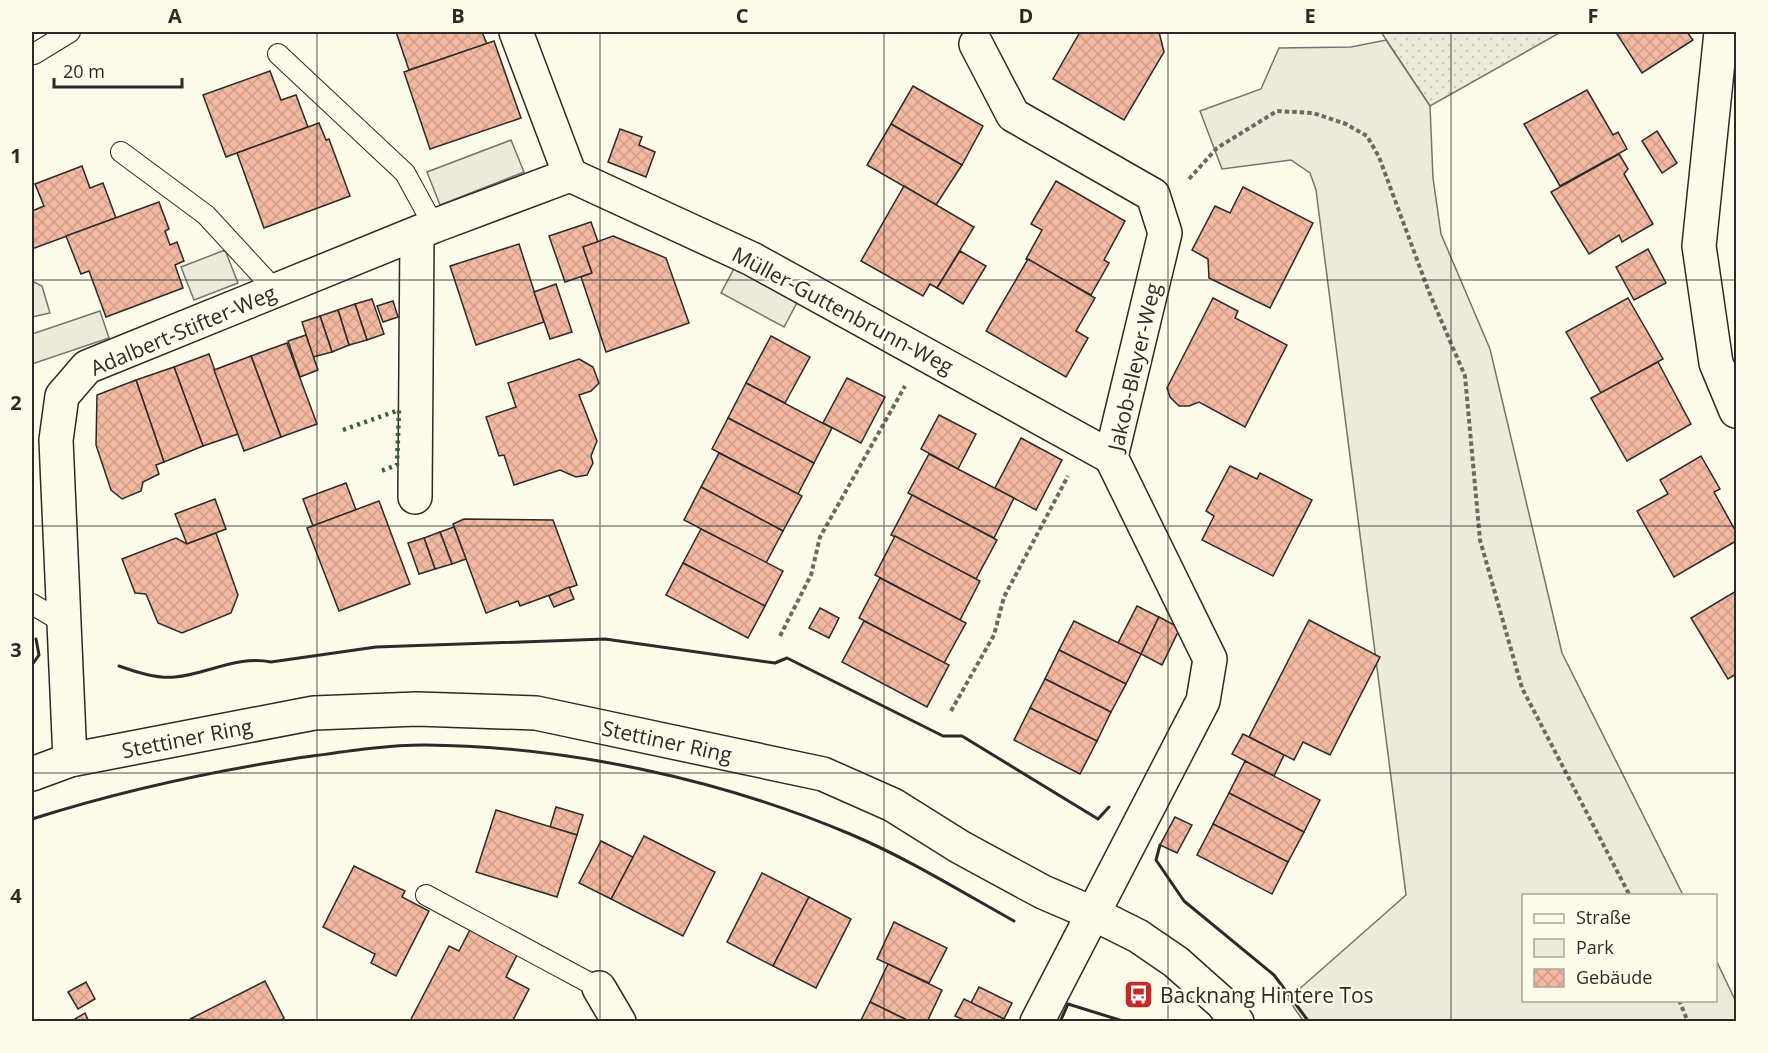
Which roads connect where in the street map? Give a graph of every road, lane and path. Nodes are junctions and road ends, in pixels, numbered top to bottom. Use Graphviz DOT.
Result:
graph roads {
  1 [pos="70,32"];
  2 [pos="516,32"];
  3 [pos="1721,32"];
  4 [pos="976,44"];
  5 [pos="34,54"];
  6 [pos="278,54"];
  7 [pos="1730,94"];
  8 [pos="121,152"];
  9 [pos="570,175"];
  10 [pos="1153,195"];
  11 [pos="426,230"];
  12 [pos="276,291"];
  13 [pos="923,353"];
  14 [pos="1737,411"];
  15 [pos="1097,451"];
  16 [pos="415,496"];
  17 [pos="32,604"];
  18 [pos="64,623"];
  19 [pos="780,636"];
  20 [pos="951,711"];
  21 [pos="70,760"];
  22 [pos="32,774"];
  23 [pos="1629,894"];
  24 [pos="426,895"];
  25 [pos="1092,913"];
  26 [pos="599,988"];
  27 [pos="1680,1002"];
  28 [pos="619,1022"];
  29 [pos="1037,1022"];
  30 [pos="1237,1022"];
  31 [pos="1688,1022"];
  1 -- 5 [label="lane"];
  2 -- 9 [label="street"];
  3 -- 7 [label="street"];
  4 -- 10 [label="street"];
  6 -- 11 [label="lane"];
  7 -- 14 [label="street"];
  8 -- 12 [label="lane"];
  9 -- 11 [label="street, Adalbert-Stifter-Weg"];
  9 -- 13 [label="street, Müller-Guttenbrunn-Weg"];
  10 -- 15 [label="street, Jakob-Bleyer-Weg"];
  10 -- 23 [label="path"];
  11 -- 12 [label="street, Adalbert-Stifter-Weg"];
  11 -- 16 [label="street"];
  12 -- 18 [label="street, Adalbert-Stifter-Weg"];
  13 -- 15 [label="street, Müller-Guttenbrunn-Weg"];
  13 -- 19 [label="path"];
  15 -- 20 [label="path"];
  15 -- 25 [label="street, Jakob-Bleyer-Weg"];
  17 -- 18 [label="lane"];
  18 -- 21 [label="street, Adalbert-Stifter-Weg"];
  21 -- 22 [label="street, Stettiner Ring"];
  21 -- 25 [label="street, Stettiner Ring"];
  24 -- 26 [label="lane"];
  25 -- 29 [label="street, Jakob-Bleyer-Weg"];
  25 -- 30 [label="street, Stettiner Ring"];
  26 -- 28 [label="street"];
  27 -- 31 [label="path"];
}
